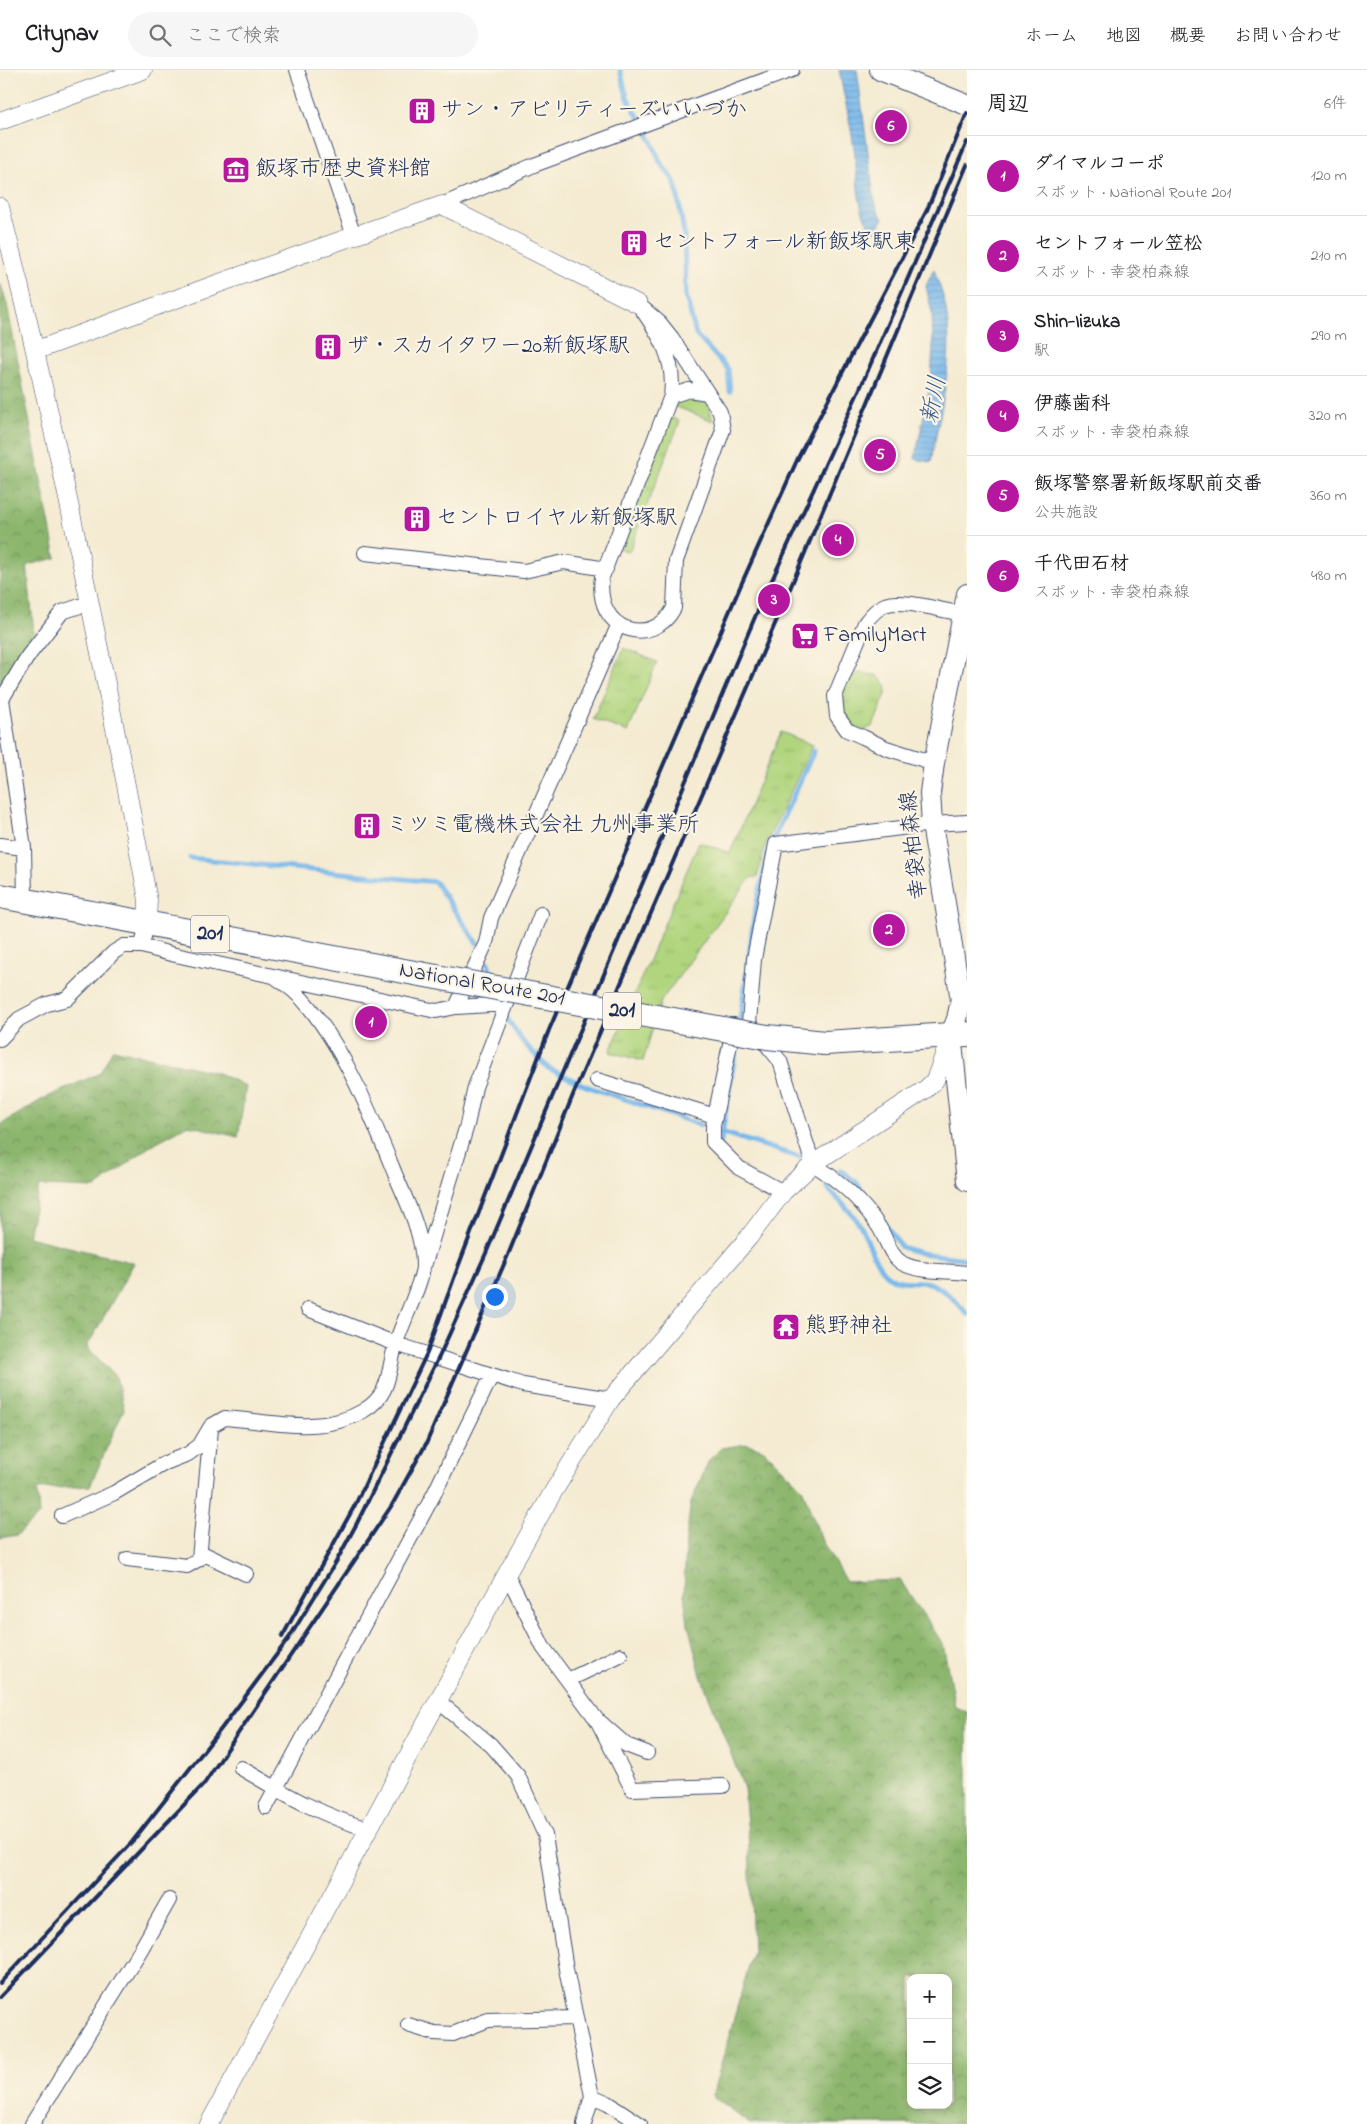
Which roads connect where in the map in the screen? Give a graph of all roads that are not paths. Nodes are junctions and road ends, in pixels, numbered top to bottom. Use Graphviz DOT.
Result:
graph roads {
  1 [pos="143,70"];
  2 [pos="297,70"];
  3 [pos="792,70"];
  4 [pos="880,70"];
  5 [pos="967,105"];
  6 [pos="0,121"];
  7 [pos="442,205"];
  8 [pos="0,207"];
  9 [pos="354,236"];
  10 [pos="638,304"];
  11 [pos="37,350"];
  12 [pos="707,393"];
  13 [pos="671,396"];
  14 [pos="365,553"];
  15 [pos="606,568"];
  16 [pos="967,594"];
  17 [pos="89,603"];
  18 [pos="965,614"];
  19 [pos="618,626"];
  20 [pos="1,700"];
  21 [pos="934,762"];
  22 [pos="967,822"];
  23 [pos="932,824"];
  24 [pos="0,844"];
  25 [pos="24,848"];
  26 [pos="0,896"];
  27 [pos="25,900"];
  28 [pos="541,914"];
  29 [pos="146,922"];
  30 [pos="142,946"];
  31 [pos="275,977"];
  32 [pos="507,1004"];
  33 [pos="456,1007"];
  34 [pos="749,1023"];
  35 [pos="959,1034"];
  36 [pos="0,1039"];
  37 [pos="597,1080"];
  38 [pos="715,1116"];
  39 [pos="813,1164"];
  40 [pos="967,1181"];
  41 [pos="783,1192"];
  42 [pos="424,1266"];
  43 [pos="967,1273"];
  44 [pos="308,1309"];
  45 [pos="396,1344"];
  46 [pos="492,1375"];
  47 [pos="611,1399"];
  48 [pos="212,1426"];
  49 [pos="62,1516"];
  50 [pos="200,1552"];
  51 [pos="127,1559"];
  52 [pos="246,1574"];
  53 [pos="505,1577"];
  54 [pos="620,1654"];
  55 [pos="568,1680"];
  56 [pos="438,1701"];
  57 [pos="597,1720"];
  58 [pos="647,1753"];
  59 [pos="242,1768"];
  60 [pos="723,1786"];
  61 [pos="277,1789"];
  62 [pos="266,1807"];
  63 [pos="369,1830"];
  64 [pos="169,1900"];
  65 [pos="575,2018"];
  66 [pos="408,2025"];
  67 [pos="592,2096"];
  68 [pos="32,2124"];
  69 [pos="209,2124"];
  70 [pos="584,2124"];
  71 [pos="640,2124"];
  1 -- 6 [label="street"];
  2 -- 9 [label="street"];
  3 -- 7 [label="street"];
  4 -- 5 [label="main road"];
  7 -- 9 [label="street"];
  7 -- 10 [label="street"];
  8 -- 11 [label="street"];
  9 -- 11 [label="street"];
  10 -- 12 [label="street"];
  10 -- 13 [label="street"];
  11 -- 17 [label="street"];
  12 -- 13 [label="street"];
  12 -- 19 [label="street"];
  13 -- 15 [label="street"];
  14 -- 15 [label="street"];
  15 -- 19 [label="street"];
  16 -- 18 [label="main road, 幸袋柏森線"];
  17 -- 20 [label="street"];
  17 -- 29 [label="street"];
  18 -- 21 [label="main road, 幸袋柏森線"];
  18 -- 21 [label="street"];
  19 -- 33 [label="street"];
  20 -- 25 [label="street"];
  21 -- 23 [label="main road, 幸袋柏森線"];
  22 -- 23 [label="street"];
  23 -- 34 [label="street"];
  23 -- 35 [label="main road, 幸袋柏森線"];
  24 -- 25 [label="street"];
  25 -- 27 [label="street"];
  26 -- 27 [label="highway, National Route 201 / 201"];
  27 -- 29 [label="highway, National Route 201 / 201"];
  28 -- 32 [label="street"];
  29 -- 30 [label="street"];
  29 -- 35 [label="highway, National Route 201 / 201, bridge"];
  30 -- 31 [label="street"];
  30 -- 36 [label="street"];
  31 -- 33 [label="street"];
  31 -- 42 [label="street"];
  32 -- 33 [label="street"];
  32 -- 42 [label="street"];
  34 -- 38 [label="street"];
  34 -- 39 [label="street"];
  35 -- 39 [label="street"];
  35 -- 40 [label="main road, 幸袋柏森線"];
  37 -- 38 [label="street"];
  38 -- 41 [label="street"];
  39 -- 41 [label="street"];
  39 -- 43 [label="street"];
  41 -- 47 [label="street"];
  42 -- 45 [label="street"];
  44 -- 45 [label="street"];
  45 -- 46 [label="street"];
  45 -- 48 [label="street"];
  46 -- 47 [label="street"];
  46 -- 61 [label="street"];
  47 -- 53 [label="street"];
  48 -- 49 [label="street"];
  48 -- 50 [label="street"];
  50 -- 51 [label="street"];
  50 -- 52 [label="street"];
  53 -- 55 [label="street"];
  53 -- 56 [label="street"];
  54 -- 55 [label="street"];
  55 -- 57 [label="street"];
  56 -- 63 [label="street"];
  56 -- 65 [label="street"];
  57 -- 58 [label="street"];
  57 -- 60 [label="street"];
  59 -- 61 [label="street"];
  61 -- 62 [label="street"];
  61 -- 63 [label="street"];
  63 -- 69 [label="street"];
  64 -- 68 [label="street"];
  65 -- 66 [label="street"];
  65 -- 67 [label="street"];
  67 -- 70 [label="street"];
  67 -- 71 [label="street"];
}
